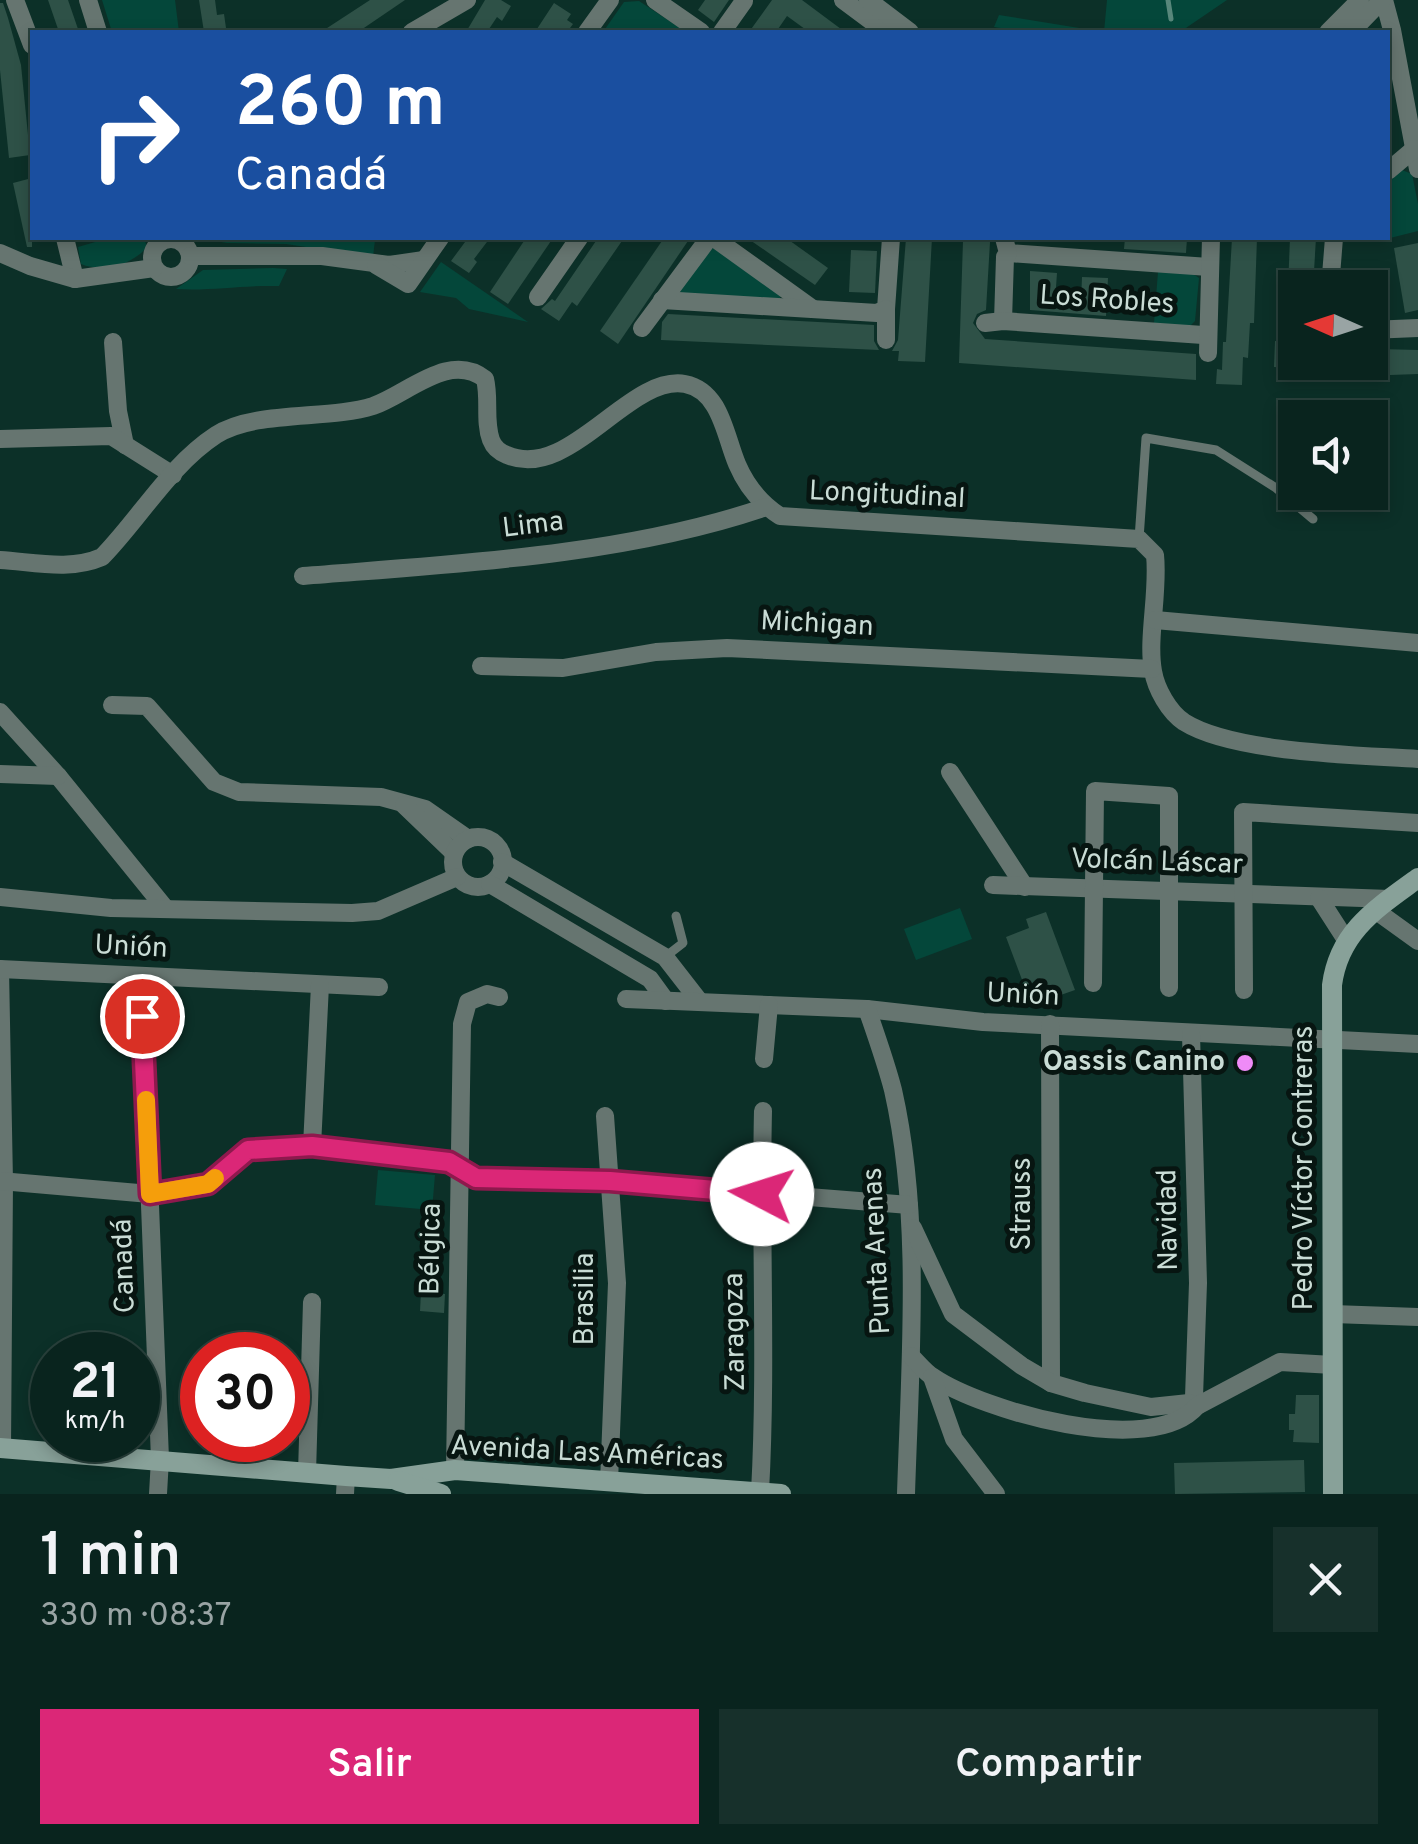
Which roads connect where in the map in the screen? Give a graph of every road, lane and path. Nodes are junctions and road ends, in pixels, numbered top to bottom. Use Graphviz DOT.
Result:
graph roads {
  1 [pos="15,0"];
  2 [pos="88,0"];
  3 [pos="468,0"];
  4 [pos="610,0"];
  5 [pos="655,0"];
  6 [pos="843,0"];
  7 [pos="868,0"];
  8 [pos="1360,0"];
  9 [pos="1383,0"];
  10 [pos="744,1"];
  11 [pos="451,11"];
  12 [pos="97,30"];
  13 [pos="416,30"];
  14 [pos="437,30"];
  15 [pos="588,30"];
  16 [pos="698,30"];
  17 [pos="723,30"];
  18 [pos="883,30"];
  19 [pos="907,30"];
  20 [pos="1330,30"];
  21 [pos="1354,30"];
  22 [pos="30,40"];
  23 [pos="1414,149"];
  24 [pos="1390,169"];
  25 [pos="1418,169"];
  26 [pos="65,240"];
  27 [pos="160,240"];
  28 [pos="439,240"];
  29 [pos="578,240"];
  30 [pos="710,240"];
  31 [pos="715,240"];
  32 [pos="891,240"];
  33 [pos="1211,240"];
  34 [pos="1334,240"];
  35 [pos="1006,245"];
  36 [pos="0,253"];
  37 [pos="190,256"];
  38 [pos="424,260"];
  39 [pos="376,264"];
  40 [pos="1210,266"];
  41 [pos="154,268"];
  42 [pos="1331,270"];
  43 [pos="74,279"];
  44 [pos="538,296"];
  45 [pos="662,300"];
  46 [pos="814,309"];
  47 [pos="886,309"];
  48 [pos="642,328"];
  49 [pos="1418,328"];
  50 [pos="1388,329"];
  51 [pos="1206,332"];
  52 [pos="886,340"];
  53 [pos="113,342"];
  54 [pos="1208,354"];
  55 [pos="0,439"];
  56 [pos="125,444"];
  57 [pos="173,475"];
  58 [pos="766,507"];
  59 [pos="1313,519"];
  60 [pos="1138,539"];
  61 [pos="0,560"];
  62 [pos="303,576"];
  63 [pos="1155,620"];
  64 [pos="1418,643"];
  65 [pos="480,666"];
  66 [pos="1152,669"];
  67 [pos="112,705"];
  68 [pos="0,712"];
  69 [pos="1418,759"];
  70 [pos="950,772"];
  71 [pos="0,774"];
  72 [pos="58,776"];
  73 [pos="404,804"];
  74 [pos="1418,823"];
  75 [pos="468,839"];
  76 [pos="454,853"];
  77 [pos="502,862"];
  78 [pos="457,876"];
  79 [pos="1418,878"];
  80 [pos="490,884"];
  81 [pos="993,885"];
  82 [pos="1026,887"];
  83 [pos="1094,888"];
  84 [pos="1168,890"];
  85 [pos="1243,892"];
  86 [pos="0,897"];
  87 [pos="1319,898"];
  88 [pos="1383,904"];
  89 [pos="165,908"];
  90 [pos="676,916"];
  91 [pos="605,922"];
  92 [pos="1346,940"];
  93 [pos="1418,941"];
  94 [pos="592,944"];
  95 [pos="665,957"];
  96 [pos="0,969"];
  97 [pos="141,977"];
  98 [pos="650,978"];
  99 [pos="1093,983"];
  100 [pos="320,985"];
  101 [pos="379,987"];
  102 [pos="1169,988"];
  103 [pos="1244,990"];
  104 [pos="500,997"];
  105 [pos="626,999"];
  106 [pos="666,1000"];
  107 [pos="700,1002"];
  108 [pos="769,1005"];
  109 [pos="866,1010"];
  110 [pos="1050,1024"];
  111 [pos="1191,1034"];
  112 [pos="1333,1039"];
  113 [pos="1418,1044"];
  114 [pos="764,1059"];
  115 [pos="763,1111"];
  116 [pos="606,1116"];
  117 [pos="312,1146"];
  118 [pos="460,1171"];
  119 [pos="2,1181"];
  120 [pos="610,1181"];
  121 [pos="150,1194"];
  122 [pos="762,1194"];
  123 [pos="909,1214"];
  124 [pos="312,1302"];
  125 [pos="1334,1314"];
  126 [pos="1418,1317"];
  127 [pos="155,1332"];
  128 [pos="911,1356"];
  129 [pos="1333,1365"];
  130 [pos="932,1377"];
  131 [pos="1051,1383"];
  132 [pos="1197,1406"];
  133 [pos="1,1448"];
  134 [pos="30,1450"];
  135 [pos="160,1459"];
  136 [pos="160,1462"];
  137 [pos="455,1470"];
  138 [pos="308,1473"];
  139 [pos="391,1479"];
  140 [pos="609,1482"];
  141 [pos="345,1485"];
  142 [pos="770,1493"];
  143 [pos="158,1494"];
  144 [pos="441,1494"];
  145 [pos="906,1494"];
  146 [pos="996,1494"];
  147 [pos="1333,1494"];
  1 -- 22 [label="street"];
  2 -- 12 [label="street"];
  3 -- 11 [label="street"];
  4 -- 15 [label="street"];
  5 -- 16 [label="street"];
  6 -- 18 [label="street"];
  7 -- 19 [label="street"];
  8 -- 20 [label="street"];
  9 -- 21 [label="street"];
  9 -- 23 [label="street"];
  10 -- 17 [label="street"];
  11 -- 13 [label="street"];
  11 -- 14 [label="street"];
  23 -- 24 [label="street"];
  23 -- 25 [label="street"];
  26 -- 43 [label="street"];
  27 -- 37 [label="street"];
  27 -- 41 [label="street"];
  28 -- 38 [label="street"];
  29 -- 44 [label="street"];
  30 -- 45 [label="street"];
  31 -- 46 [label="street"];
  32 -- 47 [label="street"];
  33 -- 40 [label="street, Los Robles"];
  34 -- 42 [label="street"];
  35 -- 40 [label="street, Los Robles"];
  35 -- 51 [label="street, Los Robles"];
  36 -- 43 [label="street"];
  37 -- 39 [label="street"];
  37 -- 41 [label="street"];
  38 -- 39 [label="street"];
  38 -- 39 [label="street"];
  40 -- 51 [label="street, Los Robles"];
  41 -- 43 [label="street"];
  45 -- 46 [label="street"];
  45 -- 48 [label="street"];
  46 -- 47 [label="street"];
  47 -- 52 [label="street"];
  49 -- 50 [label="street"];
  51 -- 54 [label="street, Los Robles"];
  53 -- 56 [label="street"];
  55 -- 56 [label="street"];
  56 -- 57 [label="street"];
  57 -- 58 [label="street"];
  57 -- 61 [label="street"];
  58 -- 60 [label="street, Longitudinal"];
  58 -- 62 [label="street, Lima"];
  59 -- 60 [label="lane"];
  60 -- 63 [label="street"];
  63 -- 64 [label="street"];
  63 -- 66 [label="street"];
  65 -- 66 [label="street, Michigan"];
  66 -- 69 [label="street"];
  67 -- 73 [label="street"];
  68 -- 72 [label="street"];
  70 -- 82 [label="street"];
  71 -- 72 [label="street"];
  72 -- 89 [label="street"];
  73 -- 75 [label="street"];
  73 -- 76 [label="street"];
  74 -- 85 [label="street"];
  75 -- 76 [label="street"];
  75 -- 77 [label="street"];
  76 -- 78 [label="street"];
  77 -- 80 [label="street"];
  77 -- 91 [label="street"];
  78 -- 80 [label="street"];
  78 -- 89 [label="street"];
  79 -- 88 [label="street, Pedro Víctor Contreras"];
  80 -- 94 [label="street"];
  81 -- 82 [label="street, Volcán Láscar"];
  82 -- 83 [label="street, Volcán Láscar"];
  83 -- 84 [label="street, Volcán Láscar"];
  83 -- 84 [label="street"];
  83 -- 99 [label="street"];
  84 -- 85 [label="street, Volcán Láscar"];
  84 -- 102 [label="street"];
  85 -- 87 [label="street, Volcán Láscar"];
  85 -- 103 [label="street"];
  86 -- 89 [label="street"];
  87 -- 88 [label="street, Volcán Láscar"];
  87 -- 92 [label="street"];
  88 -- 92 [label="street, Pedro Víctor Contreras"];
  88 -- 93 [label="street"];
  90 -- 95 [label="lane"];
  91 -- 94 [label="street"];
  91 -- 95 [label="street"];
  92 -- 112 [label="street, Pedro Víctor Contreras"];
  94 -- 98 [label="street"];
  95 -- 98 [label="street"];
  95 -- 107 [label="street"];
  96 -- 97 [label="street, Unión"];
  96 -- 119 [label="street"];
  97 -- 100 [label="street, Unión"];
  97 -- 121 [label="street, Canadá"];
  98 -- 106 [label="street"];
  100 -- 101 [label="street, Unión"];
  100 -- 117 [label="street"];
  104 -- 118 [label="street, Bélgica"];
  105 -- 106 [label="street, Unión"];
  106 -- 107 [label="street, Unión"];
  107 -- 108 [label="street, Unión"];
  108 -- 109 [label="street, Unión"];
  108 -- 114 [label="street"];
  109 -- 110 [label="street, Unión"];
  109 -- 123 [label="street, Punta Arenas"];
  110 -- 111 [label="street, Unión"];
  110 -- 131 [label="street, Strauss"];
  111 -- 112 [label="street, Unión"];
  111 -- 132 [label="street, Navidad"];
  112 -- 113 [label="street, Unión"];
  112 -- 125 [label="street, Pedro Víctor Contreras"];
  115 -- 122 [label="street, Zaragoza"];
  116 -- 120 [label="street, Brasilia"];
  117 -- 118 [label="street"];
  117 -- 121 [label="street"];
  118 -- 120 [label="street"];
  118 -- 137 [label="street, Bélgica"];
  119 -- 121 [label="street"];
  119 -- 133 [label="street"];
  120 -- 122 [label="street"];
  120 -- 140 [label="street, Brasilia"];
  121 -- 127 [label="street, Canadá"];
  122 -- 123 [label="street"];
  122 -- 142 [label="street, Zaragoza"];
  123 -- 128 [label="street, Punta Arenas"];
  123 -- 131 [label="street"];
  124 -- 138 [label="street"];
  125 -- 126 [label="street"];
  125 -- 129 [label="street, Pedro Víctor Contreras"];
  128 -- 130 [label="street"];
  128 -- 145 [label="street, Punta Arenas"];
  129 -- 132 [label="street"];
  129 -- 147 [label="street, Pedro Víctor Contreras"];
  130 -- 132 [label="street"];
  130 -- 146 [label="street"];
  131 -- 132 [label="street"];
  133 -- 134 [label="street, Avenida Las Américas"];
  135 -- 138 [label="street, Avenida Las Américas"];
  136 -- 143 [label="street, Canadá"];
  137 -- 139 [label="street, Avenida Las Américas"];
  137 -- 140 [label="street, Avenida Las Américas"];
  138 -- 141 [label="street, Avenida Las Américas"];
  139 -- 141 [label="street, Avenida Las Américas"];
  139 -- 144 [label="street, Avenida Las Américas"];
  140 -- 142 [label="street, Avenida Las Américas"];
}
